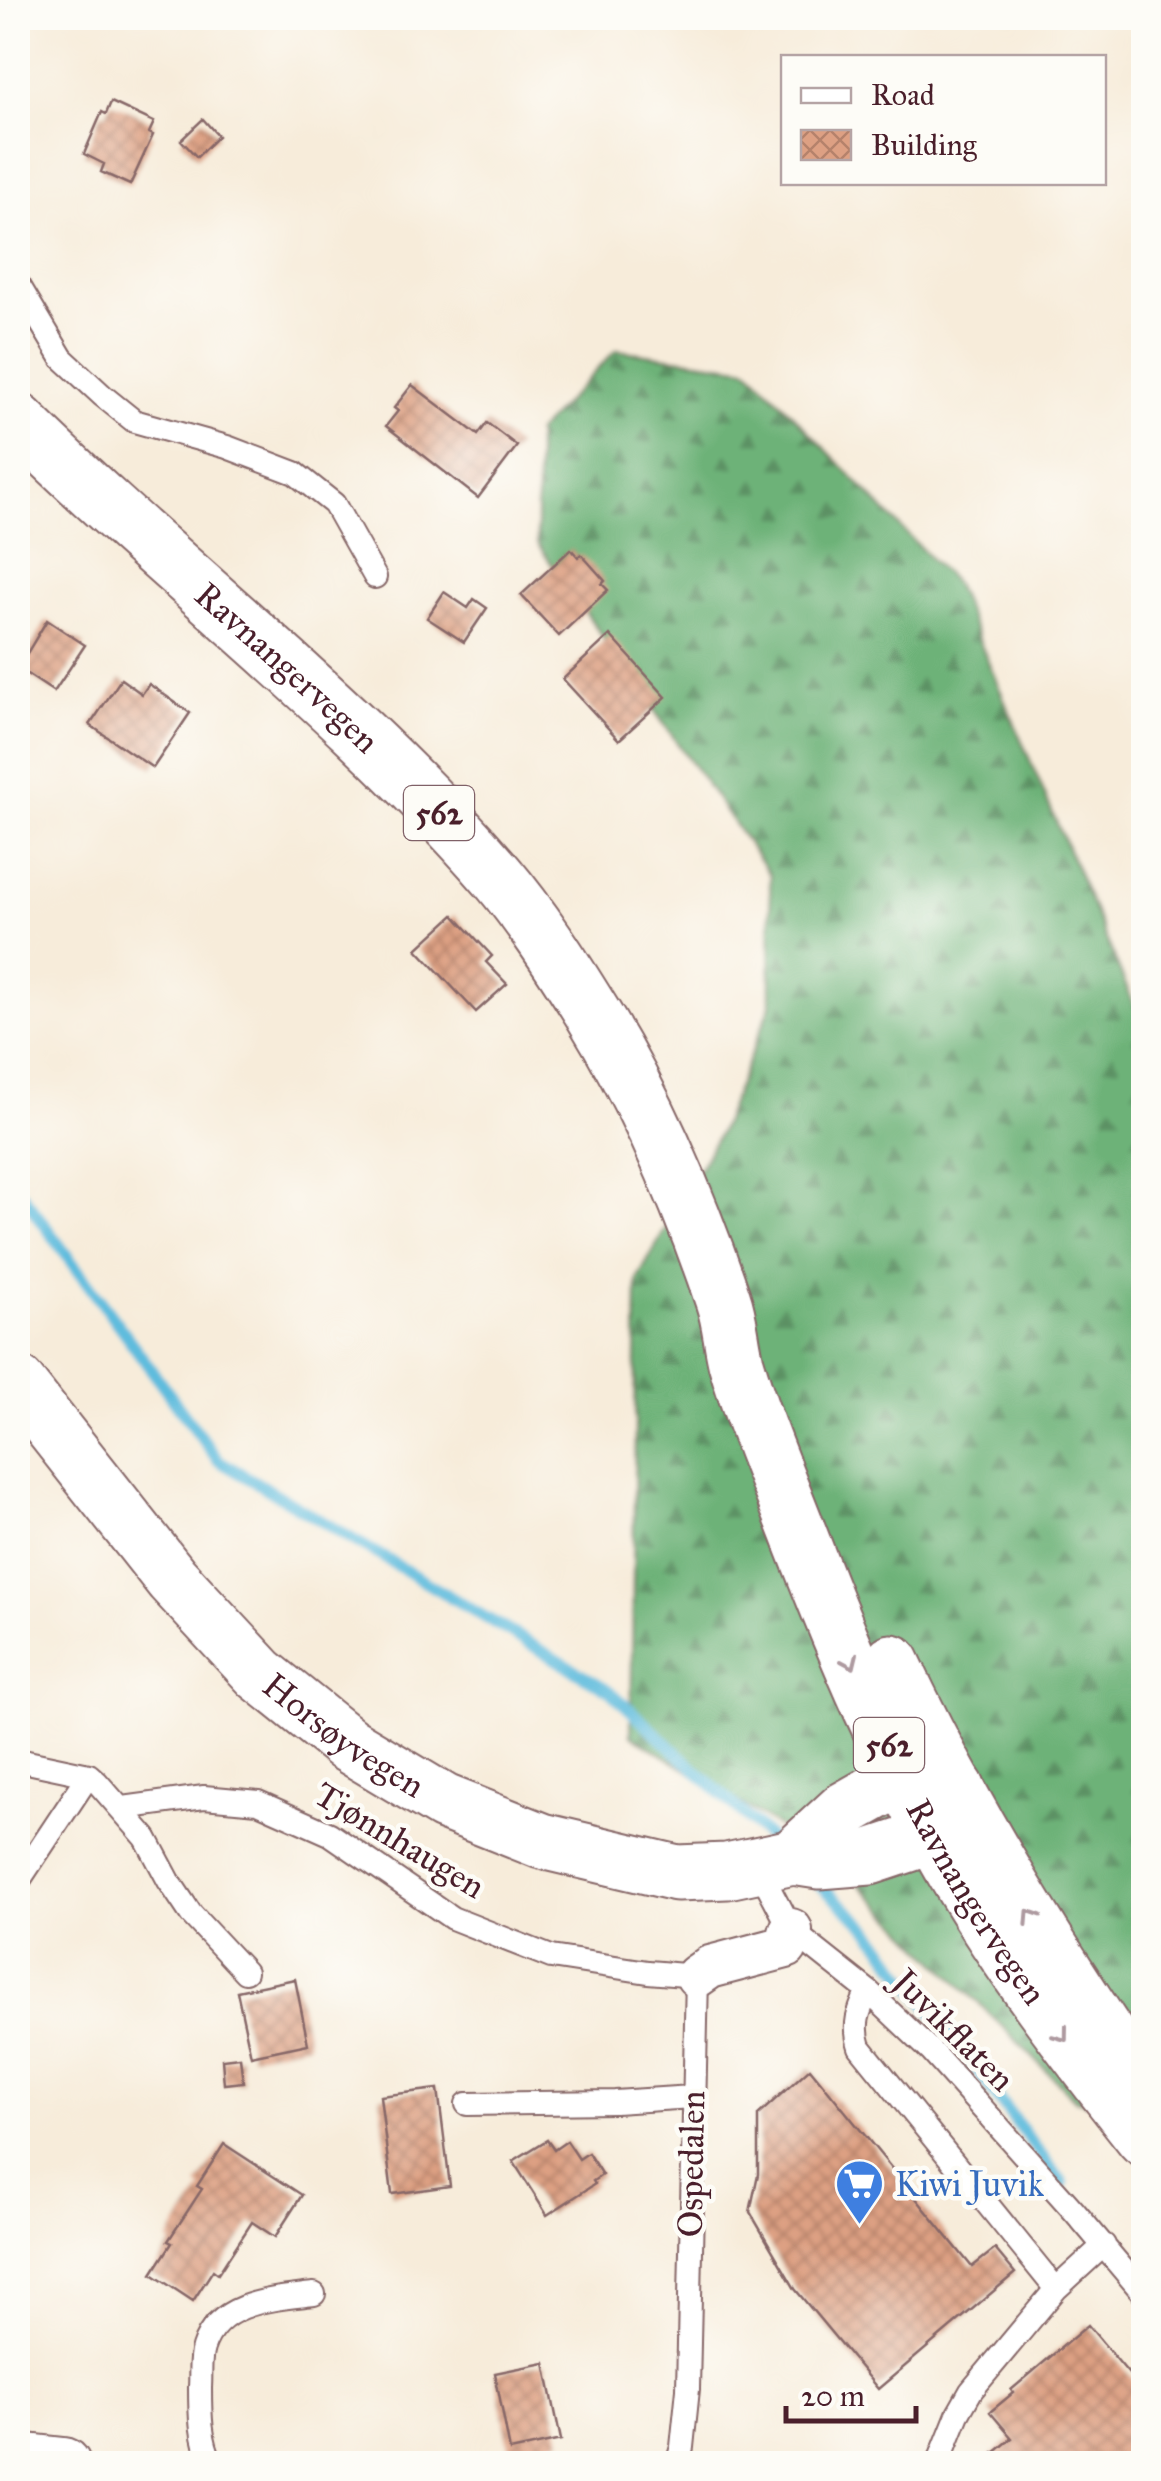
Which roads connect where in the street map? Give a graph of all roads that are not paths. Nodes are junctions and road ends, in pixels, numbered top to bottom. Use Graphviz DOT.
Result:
graph roads {
  1 [pos="18,284"];
  2 [pos="18,420"];
  3 [pos="376,577"];
  4 [pos="726,1306"];
  5 [pos="18,1384"];
  6 [pos="18,1760"];
  7 [pos="89,1775"];
  8 [pos="904,1776"];
  9 [pos="123,1808"];
  10 [pos="945,1812"];
  11 [pos="775,1862"];
  12 [pos="18,1882"];
  13 [pos="791,1930"];
  14 [pos="245,1972"];
  15 [pos="696,1976"];
  16 [pos="868,1992"];
  17 [pos="1144,2088"];
  18 [pos="692,2097"];
  19 [pos="467,2104"];
  20 [pos="1144,2138"];
  21 [pos="1104,2245"];
  22 [pos="1056,2289"];
  23 [pos="314,2294"];
  24 [pos="1144,2294"];
  25 [pos="18,2459"];
  26 [pos="64,2464"];
  27 [pos="212,2464"];
  28 [pos="677,2464"];
  29 [pos="938,2464"];
  1 -- 3 [label="lane"];
  2 -- 4 [label="main road, Ravnangervegen / 562"];
  4 -- 8 [label="main road, Ravnangervegen / 562, one-way"];
  4 -- 10 [label="main road, Ravnangervegen / 562"];
  5 -- 11 [label="main road, Horsøyvegen"];
  6 -- 7 [label="lane"];
  7 -- 9 [label="lane"];
  7 -- 12 [label="lane"];
  8 -- 10 [label="main road"];
  8 -- 11 [label="main road"];
  9 -- 14 [label="lane"];
  9 -- 15 [label="lane, Tjønnhaugen"];
  10 -- 11 [label="main road, Horsøyvegen"];
  17 -- 10 [label="main road, Ravnangervegen / 562, one-way"];
  10 -- 20 [label="main road, Ravnangervegen / 562, one-way"];
  11 -- 13 [label="lane, Juvikflaten"];
  13 -- 15 [label="street"];
  13 -- 16 [label="lane, Juvikflaten"];
  15 -- 18 [label="lane, Ospedalen"];
  16 -- 21 [label="lane, Juvikflaten"];
  16 -- 22 [label="lane"];
  18 -- 19 [label="lane"];
  18 -- 28 [label="lane, Ospedalen"];
  21 -- 22 [label="lane"];
  21 -- 24 [label="lane, Juvikflaten"];
  22 -- 29 [label="lane"];
  23 -- 27 [label="lane"];
  25 -- 26 [label="street"];
}
